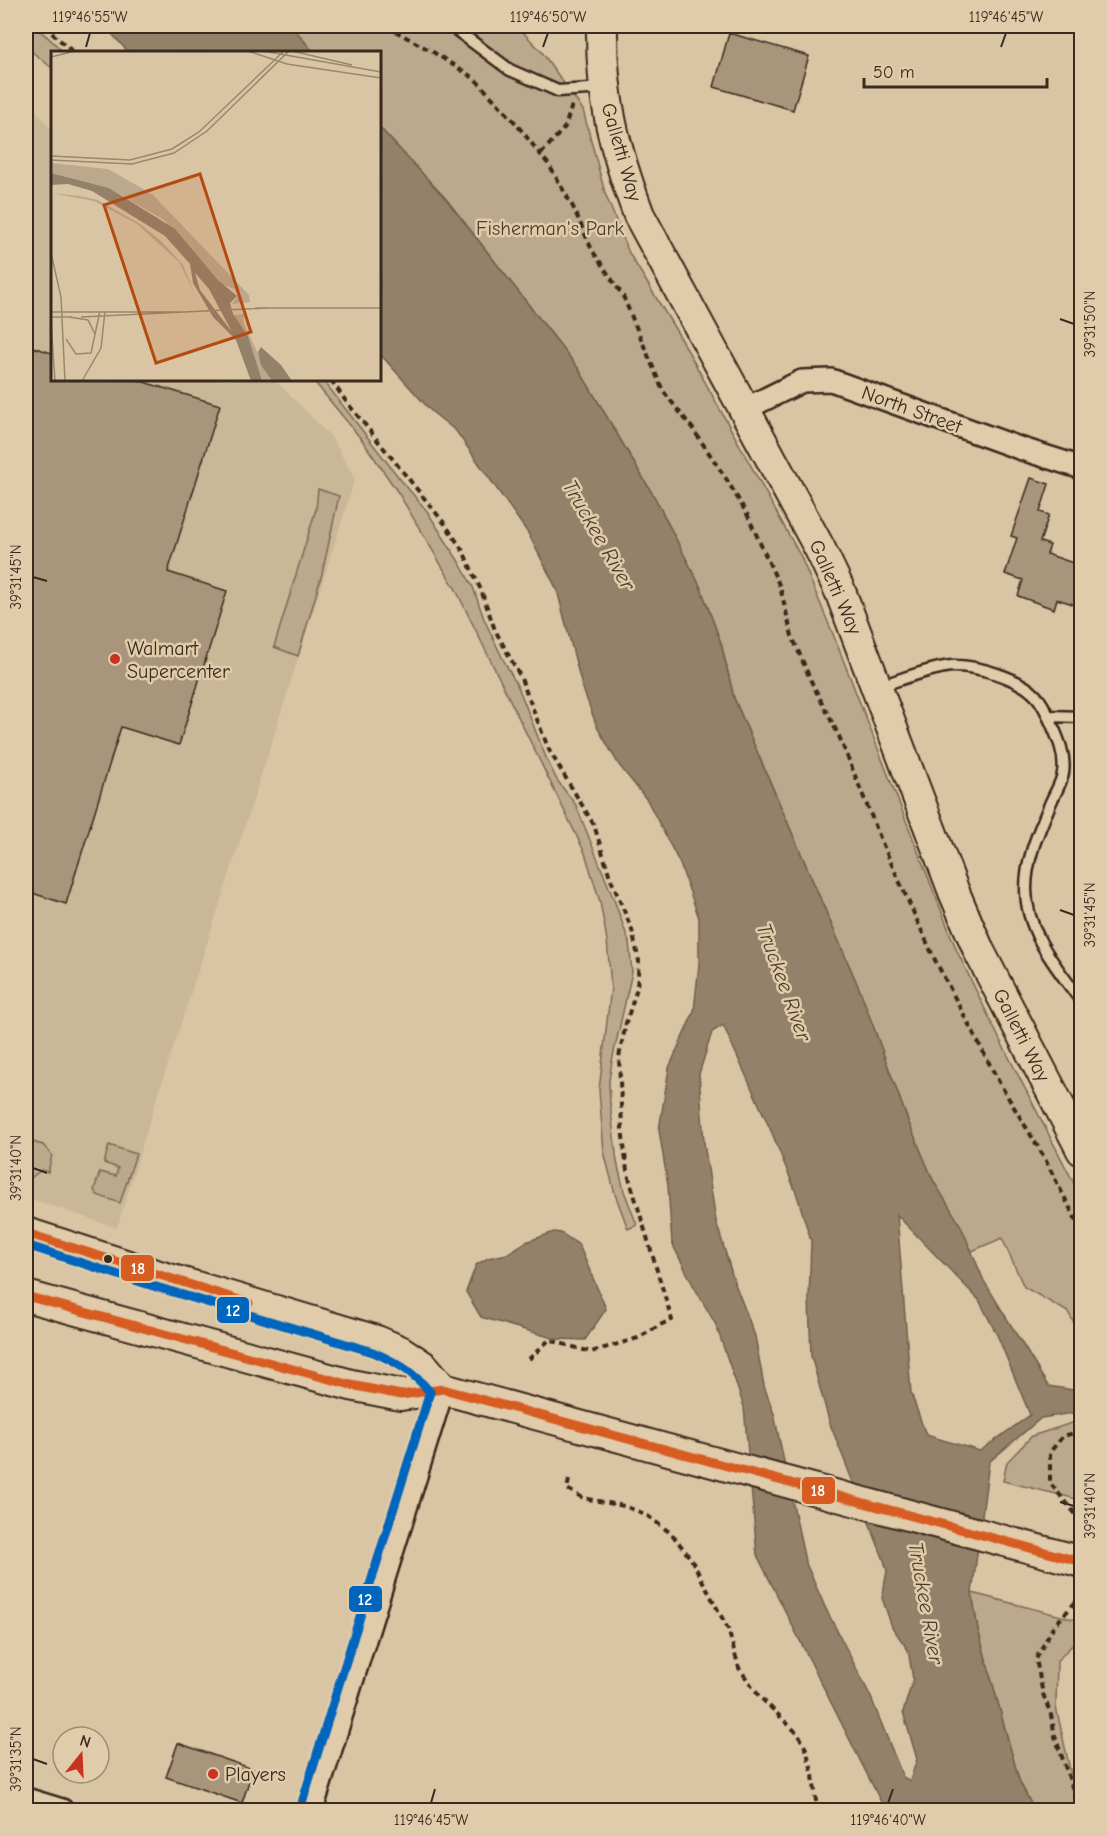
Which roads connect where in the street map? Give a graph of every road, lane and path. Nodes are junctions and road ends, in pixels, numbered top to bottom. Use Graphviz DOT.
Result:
graph roads {
  1 [pos="44,26"];
  2 [pos="386,26"];
  3 [pos="451,26"];
  4 [pos="602,26"];
  5 [pos="72,51"];
  6 [pos="591,89"];
  7 [pos="541,154"];
  8 [pos="333,381"];
  9 [pos="745,409"];
  10 [pos="1082,468"];
  11 [pos="877,687"];
  12 [pos="1048,716"];
  13 [pos="1082,717"];
  14 [pos="1082,1002"];
  15 [pos="1078,1133"];
  16 [pos="1082,1232"];
  17 [pos="26,1233"];
  18 [pos="26,1296"];
  19 [pos="529,1359"];
  20 [pos="443,1389"];
  21 [pos="1082,1431"];
  22 [pos="569,1480"];
  23 [pos="1082,1522"];
  24 [pos="1082,1562"];
  25 [pos="1082,1595"];
  26 [pos="26,1799"];
  27 [pos="62,1810"];
  28 [pos="312,1810"];
  29 [pos="817,1810"];
  30 [pos="1077,1810"];
  1 -- 5 [label="path"];
  2 -- 7 [label="path"];
  3 -- 6 [label="lane"];
  4 -- 6 [label="main road, Galletti Way"];
  6 -- 7 [label="path"];
  6 -- 9 [label="main road, Galletti Way"];
  7 -- 16 [label="path"];
  8 -- 19 [label="path"];
  9 -- 10 [label="street, North Street"];
  9 -- 11 [label="main road, Galletti Way"];
  11 -- 12 [label="lane"];
  11 -- 15 [label="main road, Galletti Way"];
  12 -- 13 [label="lane"];
  12 -- 14 [label="lane"];
  17 -- 20 [label="main road"];
  18 -- 20 [label="main road"];
  20 -- 24 [label="main road"];
  20 -- 28 [label="street"];
  21 -- 23 [label="path"];
  22 -- 29 [label="path"];
  25 -- 30 [label="path"];
  26 -- 27 [label="street"];
}
